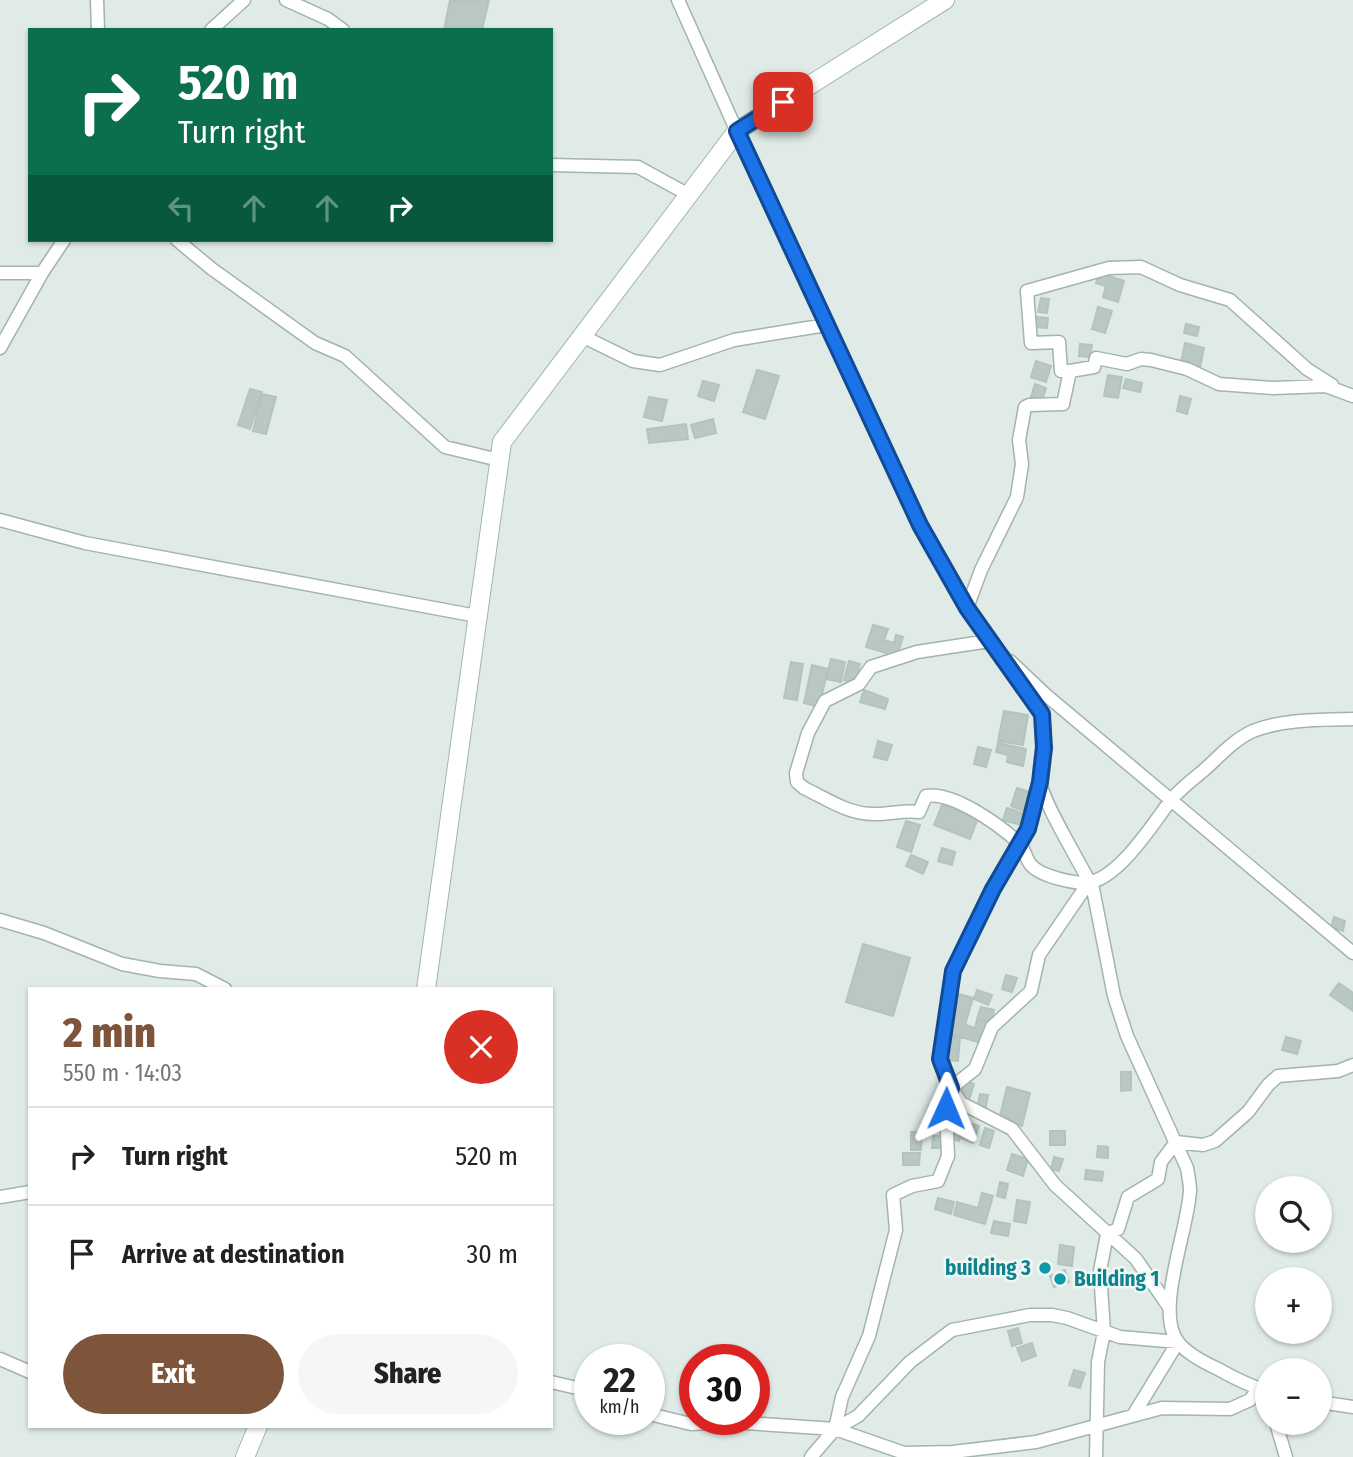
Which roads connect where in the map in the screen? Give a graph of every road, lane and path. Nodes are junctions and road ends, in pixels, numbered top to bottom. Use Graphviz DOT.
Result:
graph roads {
  1 [pos="97,0"];
  2 [pos="244,0"];
  3 [pos="286,0"];
  4 [pos="678,0"];
  5 [pos="945,0"];
  6 [pos="98,28"];
  7 [pos="213,28"];
  8 [pos="340,28"];
  9 [pos="737,131"];
  10 [pos="553,164"];
  11 [pos="689,195"];
  12 [pos="63,242"];
  13 [pos="179,242"];
  14 [pos="0,273"];
  15 [pos="42,273"];
  16 [pos="826,325"];
  17 [pos="582,336"];
  18 [pos="0,348"];
  19 [pos="1070,371"];
  20 [pos="1338,389"];
  21 [pos="1353,396"];
  22 [pos="499,460"];
  23 [pos="0,520"];
  24 [pos="967,608"];
  25 [pos="477,616"];
  26 [pos="989,641"];
  27 [pos="1353,719"];
  28 [pos="1040,782"];
  29 [pos="1171,800"];
  30 [pos="1020,843"];
  31 [pos="1089,882"];
  32 [pos="0,920"];
  33 [pos="1353,953"];
  34 [pos="221,987"];
  35 [pos="426,987"];
  36 [pos="1353,1065"];
  37 [pos="951,1088"];
  38 [pos="1176,1142"];
  39 [pos="28,1192"];
  40 [pos="0,1197"];
  41 [pos="1107,1234"];
  42 [pos="1169,1307"];
  43 [pos="1104,1332"];
  44 [pos="1178,1342"];
  45 [pos="0,1359"];
  46 [pos="28,1370"];
  47 [pos="553,1382"];
  48 [pos="574,1387"];
  49 [pos="1255,1387"];
  50 [pos="1255,1396"];
  51 [pos="1332,1404"];
  52 [pos="1353,1407"];
  53 [pos="1135,1414"];
  54 [pos="665,1418"];
  55 [pos="1096,1425"];
  56 [pos="257,1428"];
  57 [pos="835,1429"];
  58 [pos="1280,1435"];
  59 [pos="937,1455"];
  60 [pos="245,1457"];
  61 [pos="811,1457"];
  62 [pos="1096,1457"];
  63 [pos="1286,1457"];
  1 -- 6 [label="street"];
  2 -- 7 [label="street"];
  3 -- 8 [label="street"];
  4 -- 9 [label="street"];
  5 -- 9 [label="main road"];
  9 -- 11 [label="main road"];
  9 -- 16 [label="street"];
  10 -- 11 [label="street"];
  11 -- 17 [label="main road"];
  12 -- 15 [label="street"];
  13 -- 22 [label="street"];
  14 -- 15 [label="street"];
  15 -- 18 [label="street"];
  16 -- 17 [label="street"];
  16 -- 24 [label="street"];
  17 -- 22 [label="main road"];
  19 -- 20 [label="street"];
  19 -- 20 [label="street"];
  19 -- 24 [label="street"];
  20 -- 21 [label="street"];
  22 -- 25 [label="main road"];
  23 -- 25 [label="street"];
  24 -- 26 [label="street"];
  25 -- 35 [label="main road"];
  26 -- 28 [label="street"];
  26 -- 29 [label="street"];
  26 -- 30 [label="street"];
  27 -- 29 [label="street"];
  28 -- 30 [label="street"];
  28 -- 31 [label="street"];
  29 -- 31 [label="street"];
  29 -- 33 [label="street"];
  30 -- 31 [label="street"];
  30 -- 37 [label="street"];
  31 -- 37 [label="street"];
  31 -- 38 [label="street"];
  32 -- 34 [label="street"];
  36 -- 38 [label="street"];
  37 -- 41 [label="street"];
  37 -- 57 [label="street"];
  38 -- 41 [label="street"];
  38 -- 42 [label="street"];
  39 -- 40 [label="street"];
  41 -- 42 [label="street"];
  41 -- 43 [label="street"];
  42 -- 44 [label="street"];
  43 -- 44 [label="street"];
  43 -- 55 [label="street"];
  43 -- 57 [label="street"];
  44 -- 49 [label="street"];
  44 -- 53 [label="street"];
  45 -- 46 [label="street"];
  47 -- 48 [label="street"];
  50 -- 53 [label="street"];
  51 -- 52 [label="street"];
  53 -- 55 [label="street"];
  54 -- 57 [label="street"];
  55 -- 59 [label="street"];
  55 -- 62 [label="street"];
  56 -- 60 [label="main road"];
  57 -- 59 [label="street"];
  57 -- 61 [label="street"];
  58 -- 63 [label="street"];
}
